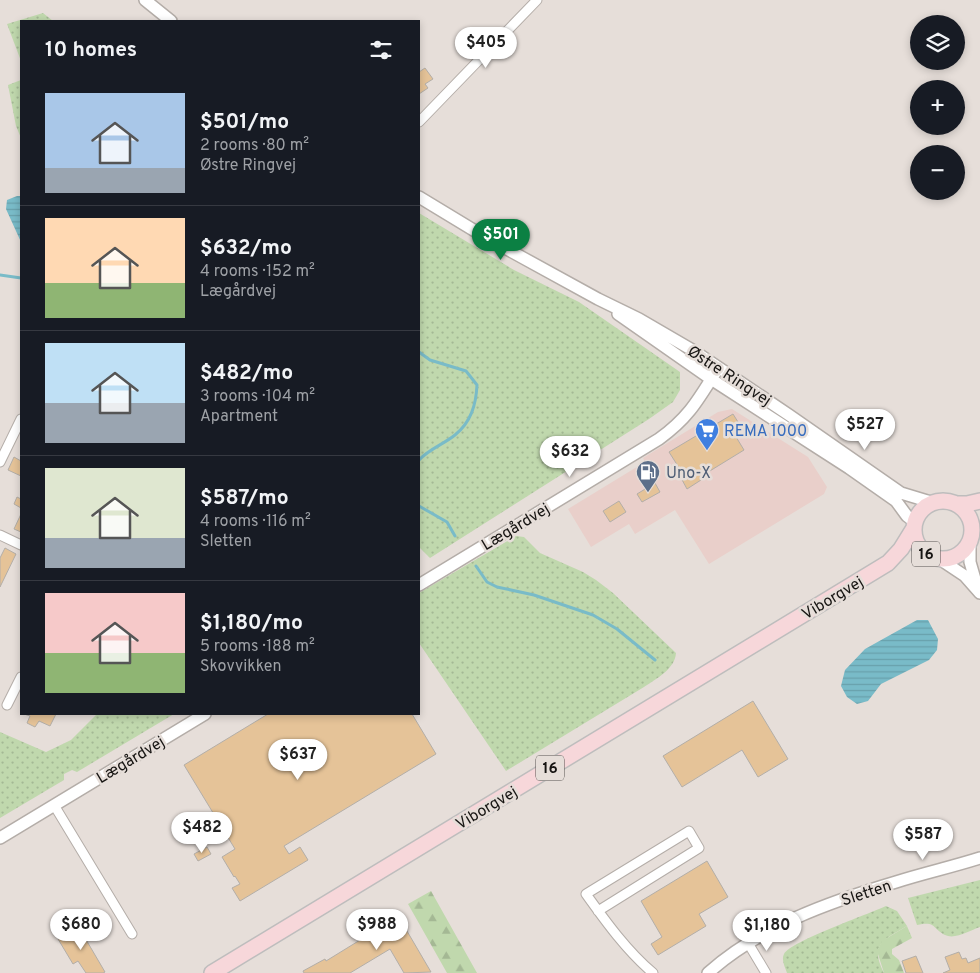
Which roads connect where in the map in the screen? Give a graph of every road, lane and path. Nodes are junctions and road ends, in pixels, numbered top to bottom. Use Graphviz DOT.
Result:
graph roads {
  1 [pos="145,0"];
  2 [pos="537,0"];
  3 [pos="170,20"];
  4 [pos="420,121"];
  5 [pos="420,198"];
  6 [pos="598,300"];
  7 [pos="718,367"];
  8 [pos="711,379"];
  9 [pos="20,421"];
  10 [pos="0,462"];
  11 [pos="980,501"];
  12 [pos="934,503"];
  13 [pos="956,504"];
  14 [pos="980,516"];
  15 [pos="914,525"];
  16 [pos="0,534"];
  17 [pos="971,537"];
  18 [pos="20,544"];
  19 [pos="936,558"];
  20 [pos="888,563"];
  21 [pos="420,584"];
  22 [pos="979,591"];
  23 [pos="20,679"];
  24 [pos="7,705"];
  25 [pos="203,715"];
  26 [pos="54,805"];
  27 [pos="0,838"];
  28 [pos="980,858"];
  29 [pos="598,911"];
  30 [pos="132,934"];
  31 [pos="748,942"];
  32 [pos="212,973"];
  33 [pos="653,973"];
  34 [pos="708,973"];
  35 [pos="766,973"];
  1 -- 3 [label="street"];
  2 -- 4 [label="street"];
  5 -- 6 [label="street, Østre Ringvej"];
  6 -- 7 [label="street, Østre Ringvej"];
  6 -- 8 [label="street, Østre Ringvej"];
  7 -- 8 [label="street, Lægårdvej"];
  7 -- 12 [label="street, Østre Ringvej"];
  8 -- 15 [label="street, Østre Ringvej"];
  8 -- 21 [label="street, Lægårdvej"];
  9 -- 10 [label="street"];
  11 -- 13 [label="main road"];
  12 -- 13 [label="main road"];
  12 -- 15 [label="main road, 16"];
  13 -- 17 [label="main road"];
  14 -- 17 [label="main road, 16"];
  15 -- 19 [label="main road, 16"];
  15 -- 20 [label="main road, Viborgvej / 16"];
  16 -- 18 [label="street"];
  17 -- 19 [label="main road, 16"];
  17 -- 22 [label="street"];
  19 -- 20 [label="main road, Viborgvej / 16"];
  19 -- 22 [label="street"];
  20 -- 32 [label="main road, Viborgvej / 16"];
  23 -- 24 [label="street"];
  25 -- 26 [label="street, Lægårdvej"];
  26 -- 27 [label="street, Lægårdvej"];
  26 -- 30 [label="street"];
  28 -- 31 [label="street, Sletten"];
  29 -- 29 [label="street"];
  29 -- 33 [label="street"];
  31 -- 34 [label="street, Sletten"];
  31 -- 35 [label="street"];
}
